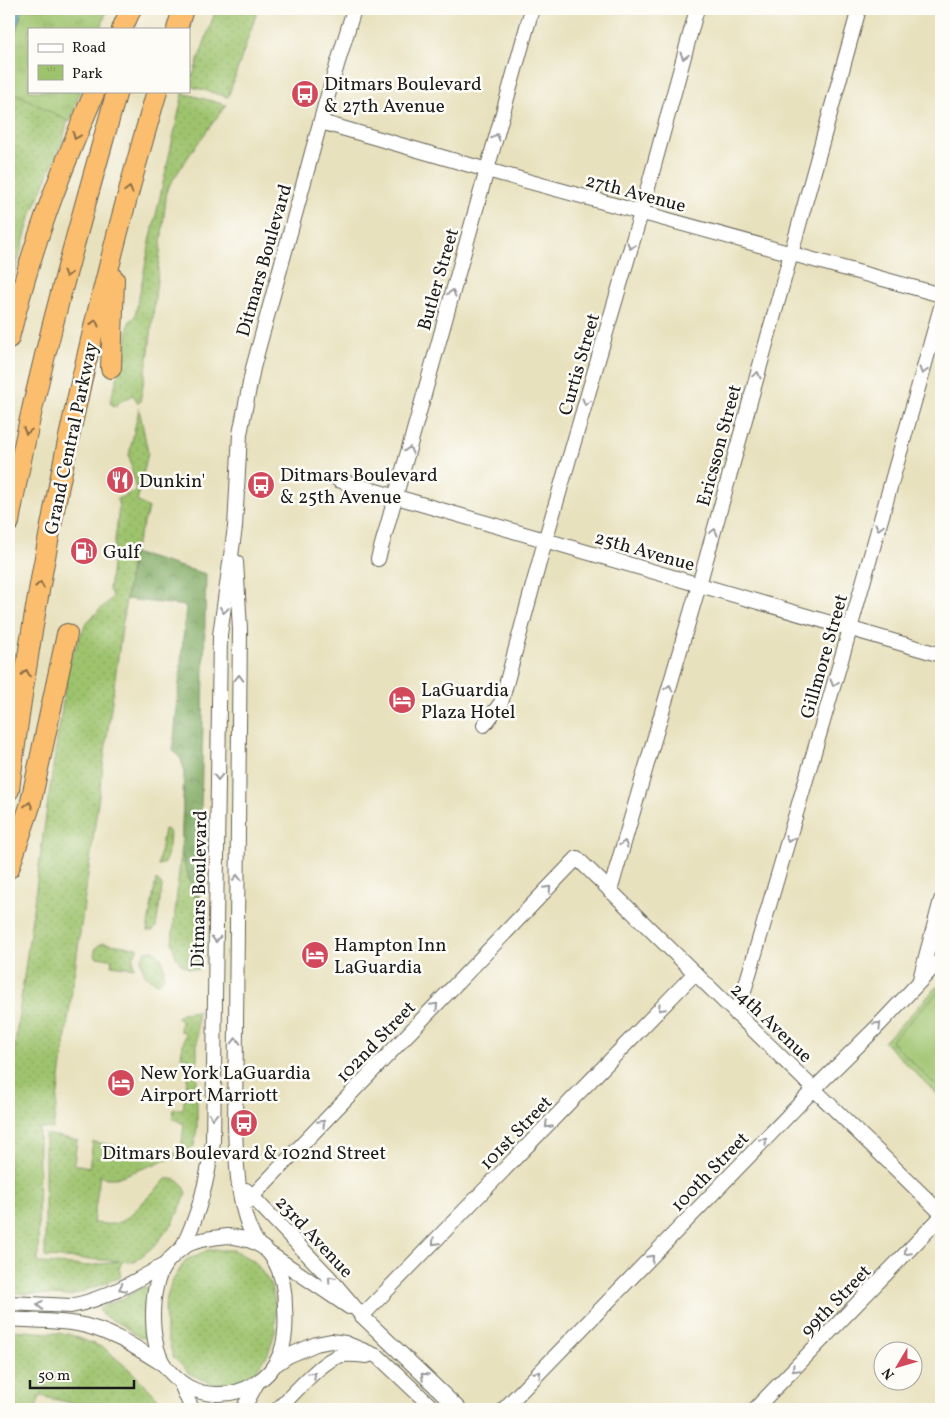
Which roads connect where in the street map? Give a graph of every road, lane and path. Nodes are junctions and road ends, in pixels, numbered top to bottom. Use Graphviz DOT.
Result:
graph roads {
  1 [pos="131,9"];
  2 [pos="139,9"];
  3 [pos="183,9"];
  4 [pos="354,9"];
  5 [pos="532,9"];
  6 [pos="697,9"];
  7 [pos="859,9"];
  8 [pos="122,28"];
  9 [pos="134,28"];
  10 [pos="177,28"];
  11 [pos="95,92"];
  12 [pos="117,92"];
  13 [pos="157,92"];
  14 [pos="321,122"];
  15 [pos="487,170"];
  16 [pos="641,213"];
  17 [pos="116,237"];
  18 [pos="791,254"];
  19 [pos="941,295"];
  20 [pos="941,307"];
  21 [pos="9,338"];
  22 [pos="111,368"];
  23 [pos="338,480"];
  24 [pos="395,497"];
  25 [pos="9,522"];
  26 [pos="235,527"];
  27 [pos="545,541"];
  28 [pos="378,559"];
  29 [pos="699,585"];
  30 [pos="850,629"];
  31 [pos="67,634"];
  32 [pos="941,655"];
  33 [pos="484,725"];
  34 [pos="9,790"];
  35 [pos="577,858"];
  36 [pos="9,868"];
  37 [pos="610,891"];
  38 [pos="941,900"];
  39 [pos="941,959"];
  40 [pos="695,974"];
  41 [pos="920,980"];
  42 [pos="737,1015"];
  43 [pos="814,1090"];
  44 [pos="240,1184"];
  45 [pos="247,1201"];
  46 [pos="941,1215"];
  47 [pos="258,1244"];
  48 [pos="182,1248"];
  49 [pos="269,1254"];
  50 [pos="164,1265"];
  51 [pos="9,1304"];
  52 [pos="362,1316"];
  53 [pos="9,1319"];
  54 [pos="379,1357"];
  55 [pos="164,1365"];
  56 [pos="274,1365"];
  57 [pos="180,1382"];
  58 [pos="258,1382"];
  59 [pos="192,1409"];
  60 [pos="243,1409"];
  61 [pos="278,1409"];
  62 [pos="434,1409"];
  63 [pos="460,1409"];
  64 [pos="504,1409"];
  65 [pos="755,1409"];
  1 -- 8 [label="highway"];
  2 -- 9 [label="highway"];
  3 -- 10 [label="highway"];
  4 -- 14 [label="street, Ditmars Boulevard"];
  15 -- 5 [label="street, Butler Street, one-way"];
  6 -- 16 [label="street, Curtis Street, one-way"];
  7 -- 18 [label="street, Ericsson Street"];
  11 -- 21 [label="highway, one-way"];
  12 -- 25 [label="highway, one-way"];
  17 -- 13 [label="highway, Grand Central Parkway, one-way"];
  14 -- 15 [label="street, 27th Avenue"];
  14 -- 26 [label="street, Ditmars Boulevard"];
  15 -- 16 [label="street, 27th Avenue"];
  24 -- 15 [label="street, Butler Street, one-way"];
  16 -- 18 [label="street, 27th Avenue"];
  16 -- 27 [label="street, Curtis Street, one-way"];
  17 -- 22 [label="highway"];
  34 -- 17 [label="highway, Grand Central Parkway, one-way"];
  18 -- 19 [label="street, 27th Avenue"];
  29 -- 18 [label="street, Ericsson Street, one-way"];
  20 -- 30 [label="street, Gillmore Street, one-way"];
  23 -- 24 [label="street, 25th Avenue"];
  24 -- 27 [label="street, 25th Avenue"];
  24 -- 28 [label="street, Butler Street"];
  44 -- 26 [label="street, Ditmars Boulevard, one-way"];
  26 -- 48 [label="street, Ditmars Boulevard, one-way"];
  27 -- 29 [label="street, 25th Avenue"];
  27 -- 33 [label="street, Curtis Street"];
  29 -- 30 [label="street, 25th Avenue"];
  37 -- 29 [label="street, Ericsson Street, one-way"];
  30 -- 32 [label="street, 25th Avenue"];
  30 -- 42 [label="street, Gillmore Street, one-way"];
  36 -- 31 [label="highway, one-way"];
  35 -- 37 [label="street, 24th Avenue"];
  45 -- 35 [label="street, 102nd Street, one-way"];
  37 -- 40 [label="street, 24th Avenue"];
  38 -- 41 [label="street"];
  39 -- 41 [label="street, 100th Street"];
  40 -- 42 [label="street, 24th Avenue"];
  40 -- 52 [label="street, 101st Street, one-way"];
  43 -- 41 [label="street, 100th Street, one-way"];
  42 -- 43 [label="street, 24th Avenue"];
  43 -- 46 [label="street, 24th Avenue"];
  64 -- 43 [label="street, 100th Street, one-way"];
  44 -- 45 [label="street, 23rd Avenue"];
  45 -- 47 [label="street"];
  52 -- 45 [label="street, 23rd Avenue, one-way"];
  46 -- 65 [label="street, 99th Street, one-way"];
  47 -- 48 [label="street"];
  47 -- 49 [label="street"];
  48 -- 50 [label="street"];
  49 -- 52 [label="street, 23rd Avenue"];
  49 -- 56 [label="street"];
  50 -- 51 [label="street, one-way"];
  50 -- 55 [label="street"];
  63 -- 52 [label="street, 23rd Avenue, one-way"];
  53 -- 55 [label="street"];
  54 -- 56 [label="street"];
  61 -- 54 [label="street, one-way"];
  54 -- 62 [label="street"];
  55 -- 57 [label="street"];
  56 -- 58 [label="street"];
  57 -- 58 [label="street"];
  57 -- 59 [label="street"];
  58 -- 60 [label="street"];
}
